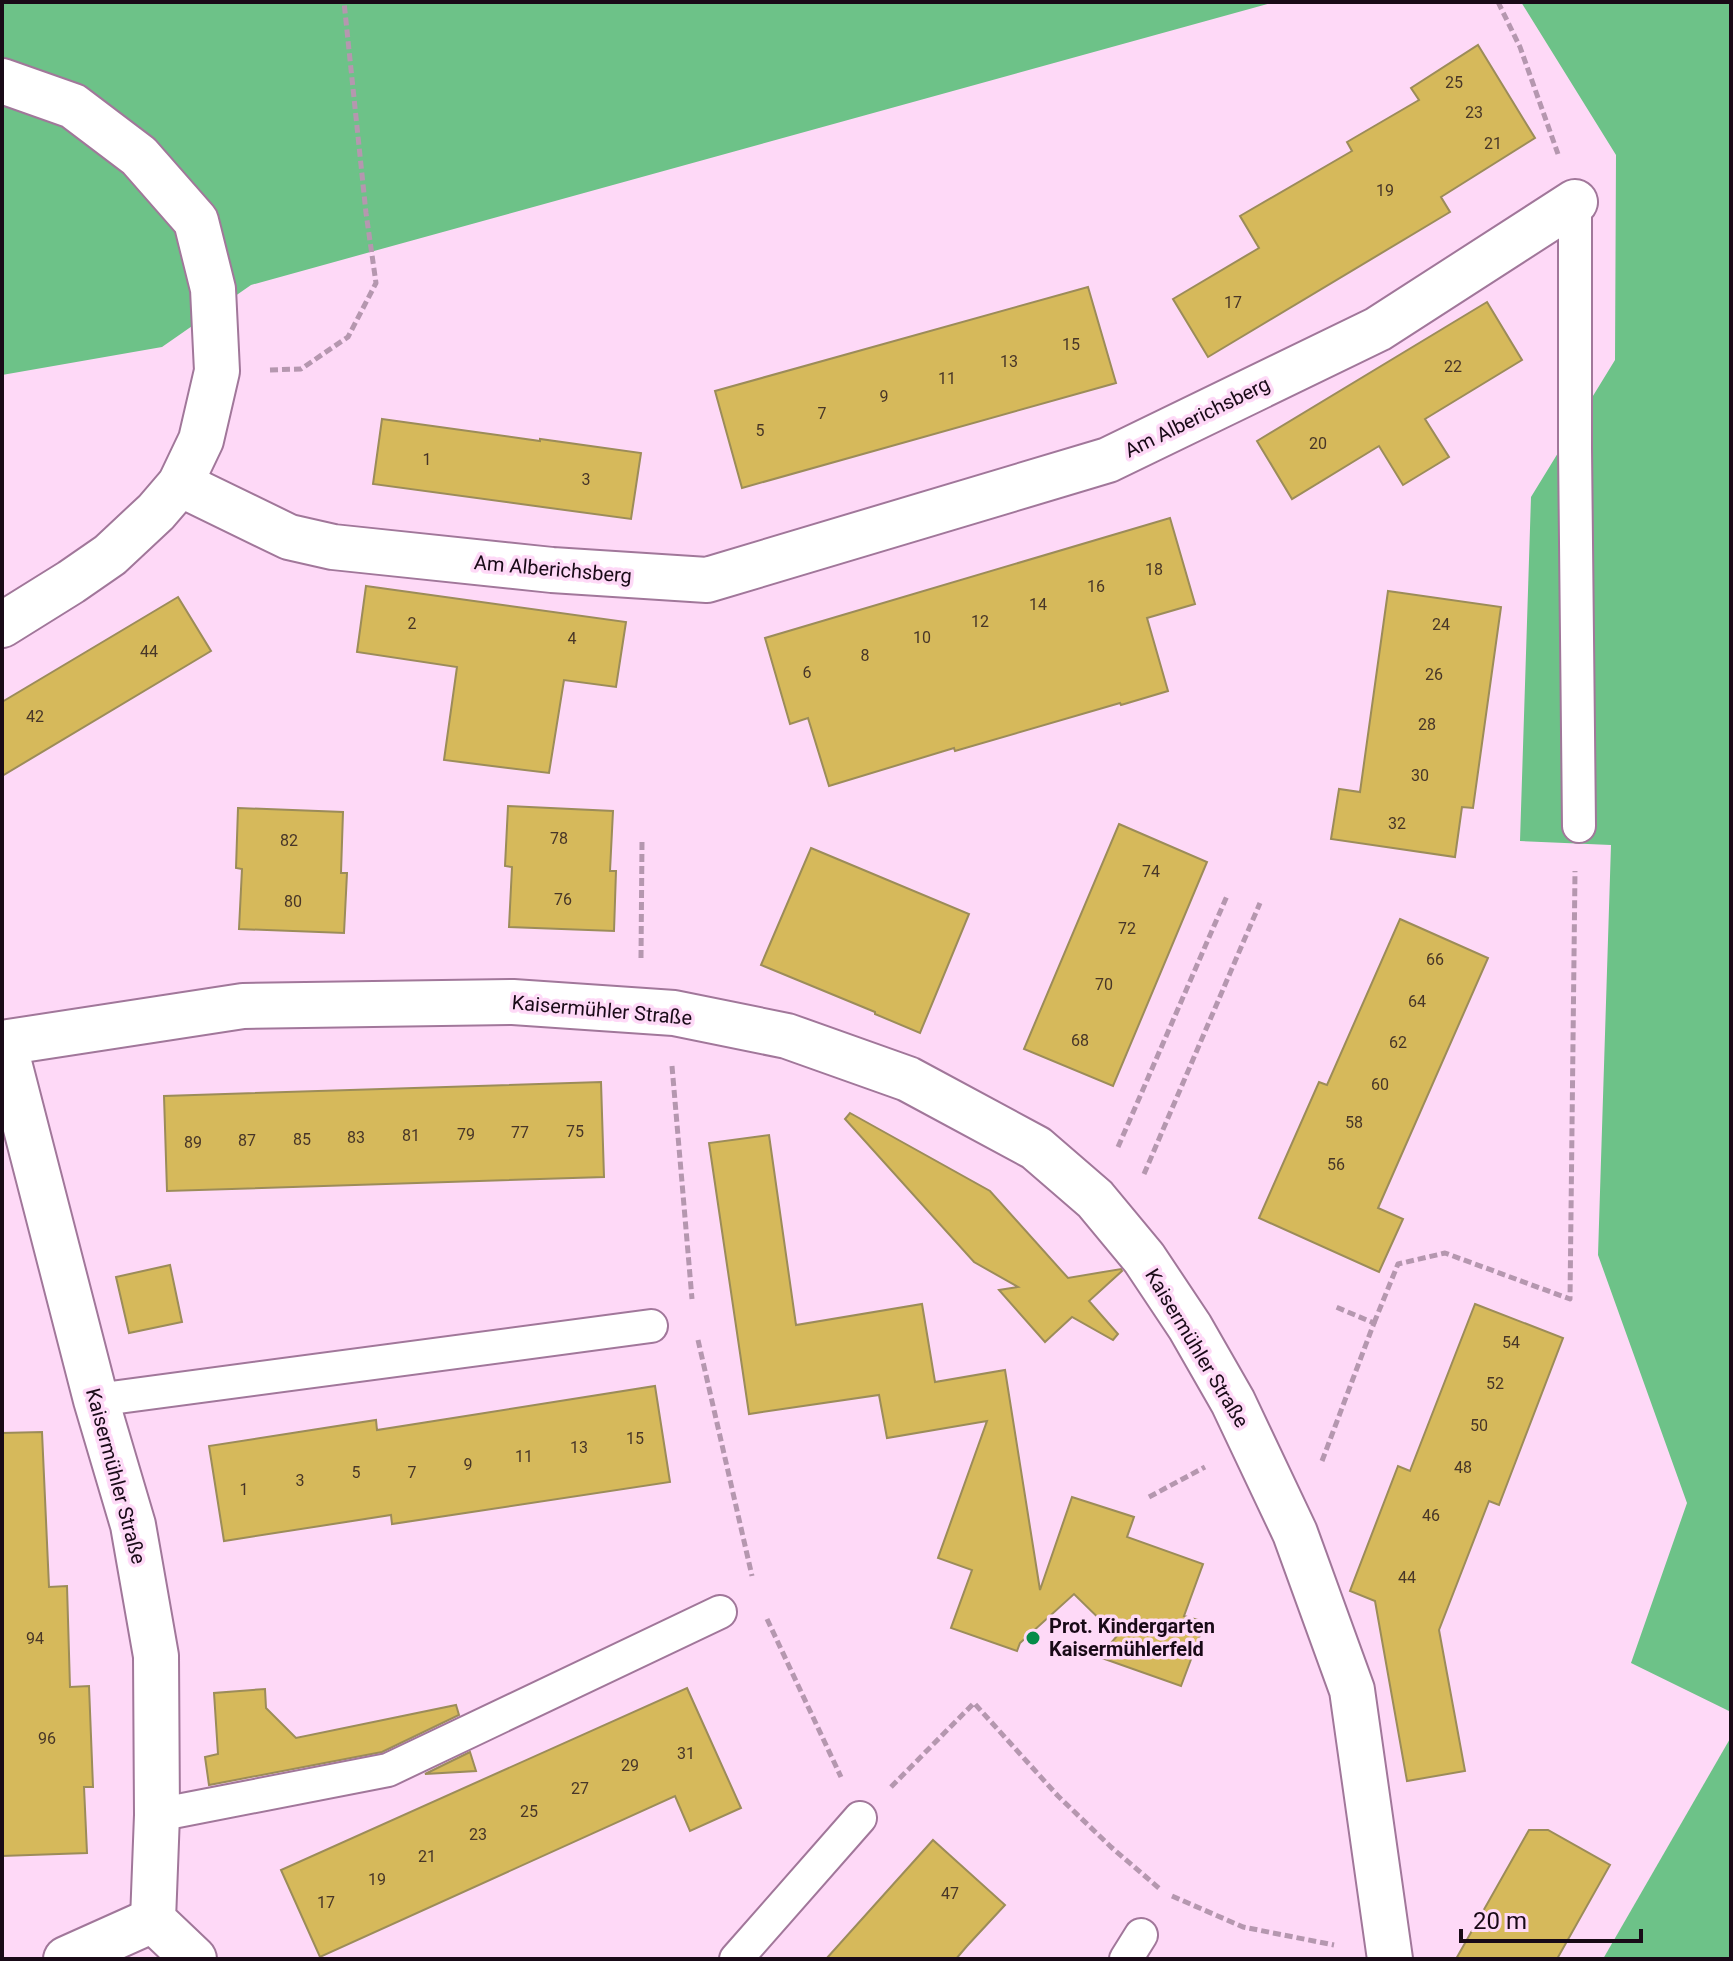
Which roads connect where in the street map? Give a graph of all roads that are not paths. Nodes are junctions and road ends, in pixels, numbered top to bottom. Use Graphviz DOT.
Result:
graph roads {
  1 [pos="2,81"];
  2 [pos="1575,202"];
  3 [pos="180,484"];
  4 [pos="2,625"];
  5 [pos="1579,826"];
  6 [pos="3,1043"];
  7 [pos="651,1326"];
  8 [pos="96,1400"];
  9 [pos="720,1612"];
  10 [pos="157,1815"];
  11 [pos="860,1818"];
  12 [pos="153,1920"];
  13 [pos="1390,1958"];
  14 [pos="66,1959"];
  15 [pos="194,1959"];
  16 [pos="736,1959"];
  1 -- 3 [label="street"];
  2 -- 3 [label="street, Am Alberichsberg"];
  2 -- 5 [label="lane"];
  3 -- 4 [label="street"];
  6 -- 8 [label="street, Kaisermühler Straße"];
  6 -- 13 [label="street, Kaisermühler Straße"];
  7 -- 8 [label="lane"];
  8 -- 10 [label="street, Kaisermühler Straße"];
  9 -- 10 [label="lane"];
  10 -- 12 [label="street, Kaisermühler Straße"];
  11 -- 16 [label="lane"];
  12 -- 14 [label="street"];
  12 -- 15 [label="street"];
}
